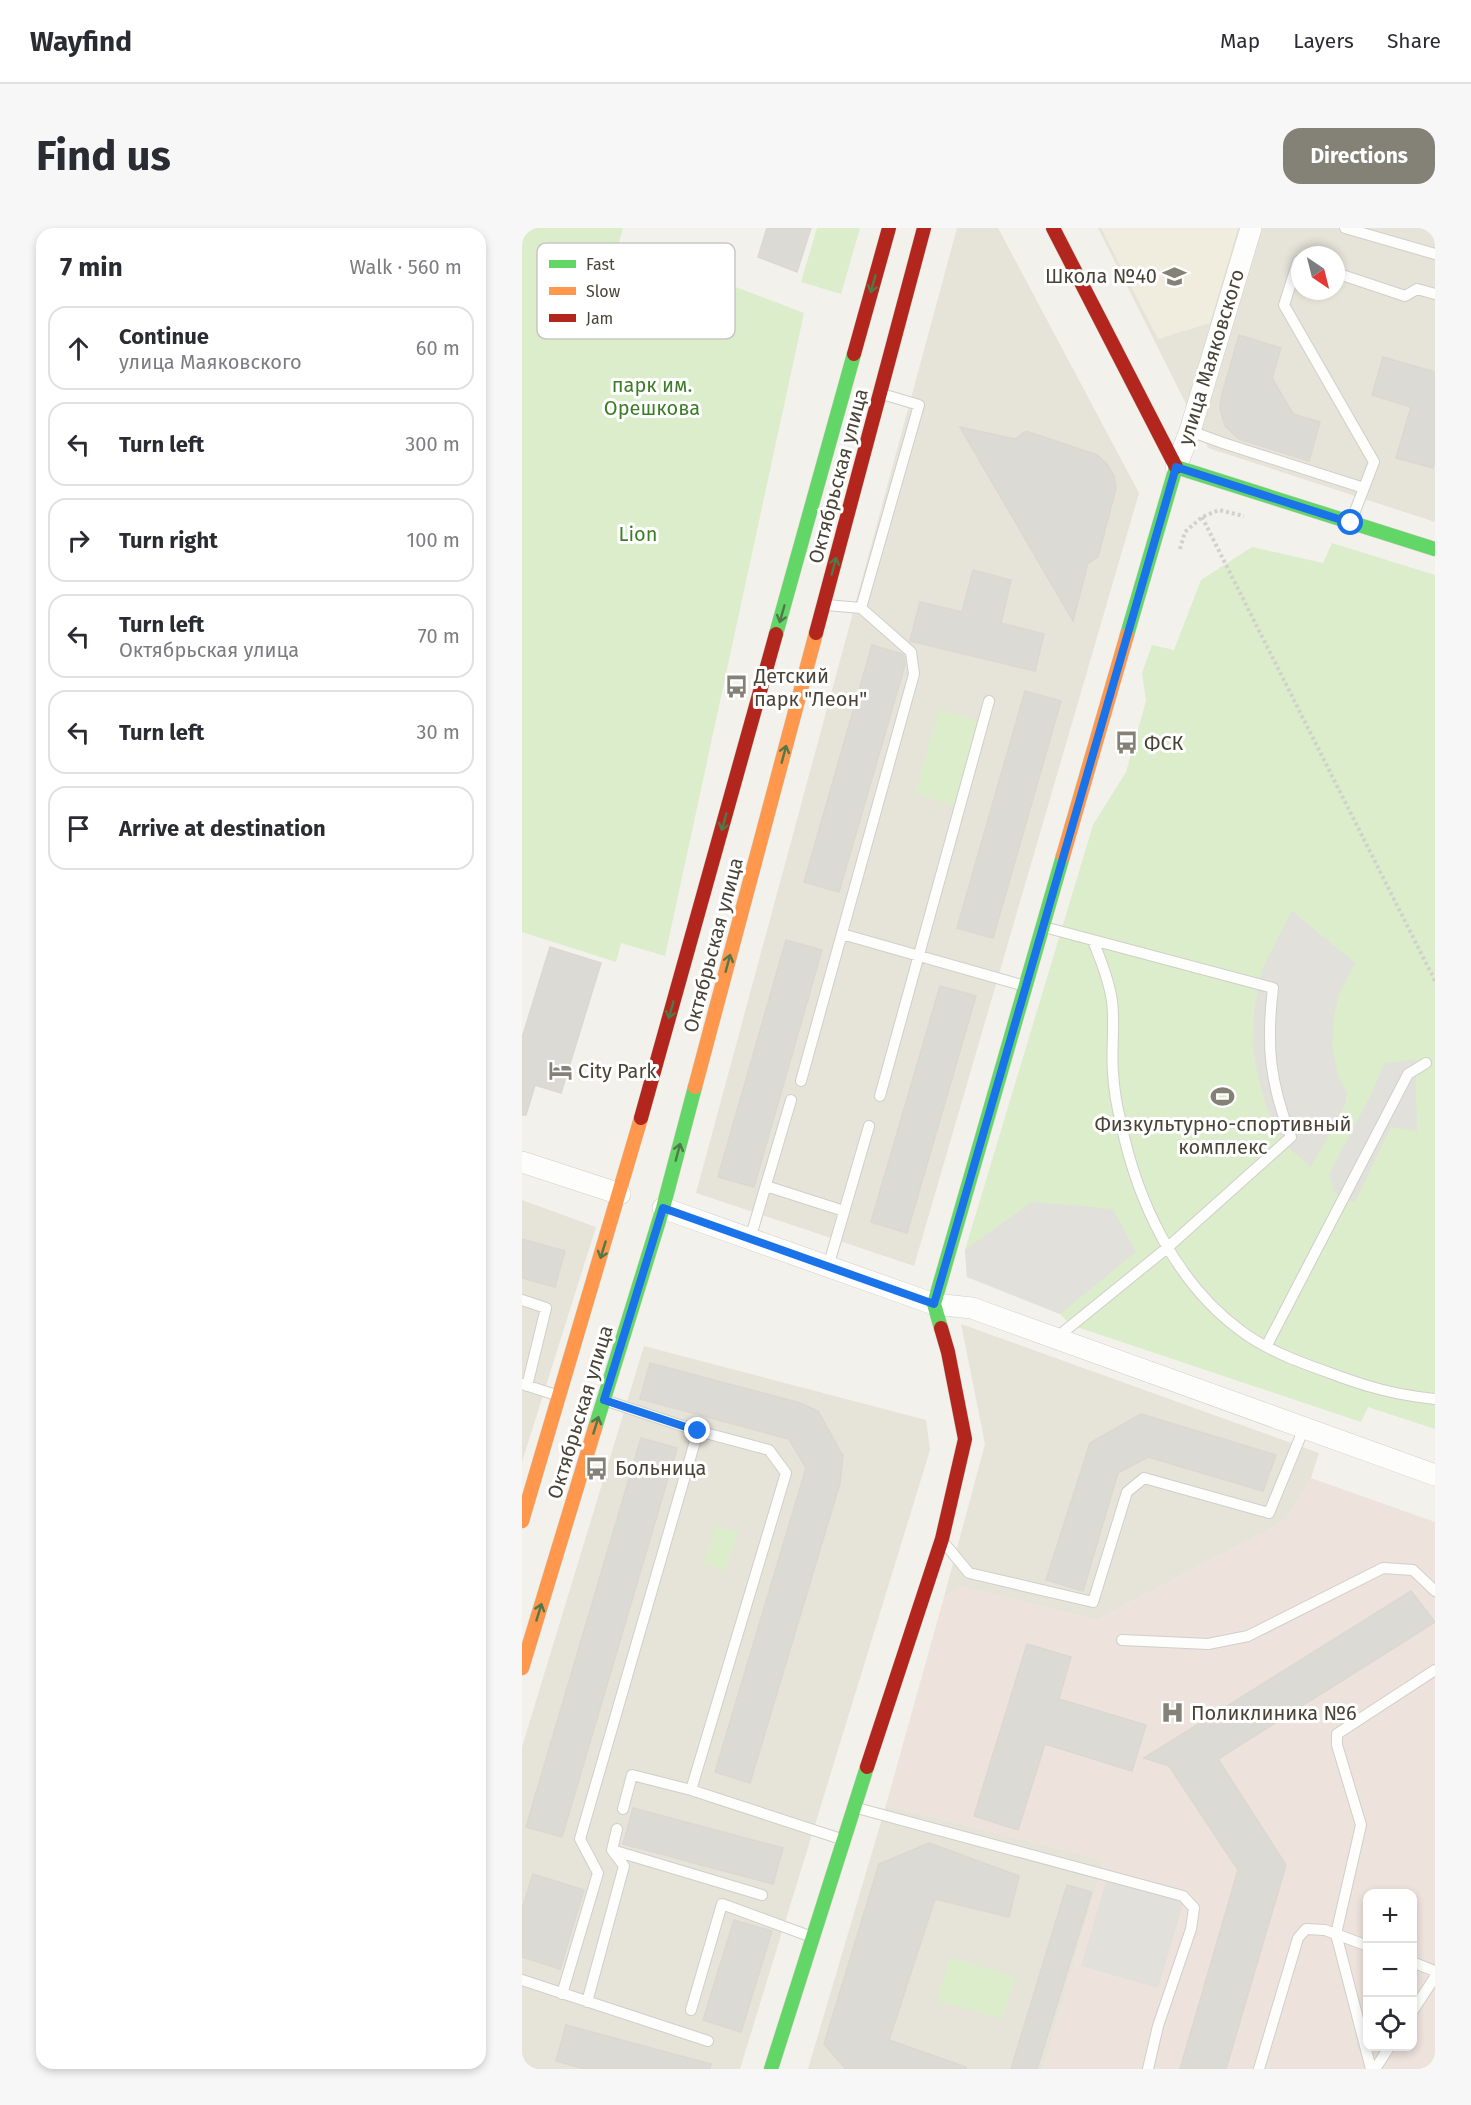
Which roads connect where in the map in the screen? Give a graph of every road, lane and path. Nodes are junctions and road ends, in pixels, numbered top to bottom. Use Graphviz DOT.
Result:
graph roads {
  1 [pos="889,228"];
  2 [pos="924,228"];
  3 [pos="1053,228"];
  4 [pos="1251,228"];
  5 [pos="1345,228"];
  6 [pos="1435,254"];
  7 [pos="1345,276"];
  8 [pos="1291,283"];
  9 [pos="1435,294"];
  10 [pos="863,388"];
  11 [pos="1190,431"];
  12 [pos="1176,467"];
  13 [pos="1364,488"];
  14 [pos="1202,517"];
  15 [pos="1249,518"];
  16 [pos="1351,523"];
  17 [pos="1435,549"];
  18 [pos="1179,553"];
  19 [pos="823,605"];
  20 [pos="861,608"];
  21 [pos="988,701"];
  22 [pos="1042,927"];
  23 [pos="842,934"];
  24 [pos="1093,940"];
  25 [pos="919,956"];
  26 [pos="1435,981"];
  27 [pos="1025,987"];
  28 [pos="1426,1063"];
  29 [pos="801,1081"];
  30 [pos="880,1096"];
  31 [pos="791,1100"];
  32 [pos="869,1126"];
  33 [pos="522,1162"];
  34 [pos="766,1186"];
  35 [pos="620,1194"];
  36 [pos="663,1208"];
  37 [pos="844,1211"];
  38 [pos="750,1239"];
  39 [pos="1167,1248"];
  40 [pos="828,1267"];
  41 [pos="522,1300"];
  42 [pos="934,1304"];
  43 [pos="1055,1338"];
  44 [pos="1267,1345"];
  45 [pos="524,1385"];
  46 [pos="559,1396"];
  47 [pos="1435,1399"];
  48 [pos="604,1400"];
  49 [pos="1304,1428"];
  50 [pos="698,1431"];
  51 [pos="1435,1475"];
  52 [pos="522,1521"];
  53 [pos="942,1539"];
  54 [pos="1435,1591"];
  55 [pos="1122,1640"];
  56 [pos="522,1668"];
  57 [pos="1435,1670"];
  58 [pos="691,1790"];
  59 [pos="854,1807"];
  60 [pos="623,1809"];
  61 [pos="617,1829"];
  62 [pos="843,1840"];
  63 [pos="612,1850"];
  64 [pos="762,1895"];
  65 [pos="1336,1934"];
  66 [pos="813,1937"];
  67 [pos="1363,1944"];
  68 [pos="1417,1964"];
  69 [pos="1435,1971"];
  70 [pos="1435,1977"];
  71 [pos="522,1980"];
  72 [pos="562,1994"];
  73 [pos="587,2002"];
  74 [pos="1417,2006"];
  75 [pos="691,2010"];
  76 [pos="708,2041"];
  77 [pos="1386,2051"];
  78 [pos="771,2069"];
  79 [pos="1148,2069"];
  80 [pos="1259,2069"];
  81 [pos="1373,2069"];
  1 -- 10 [label="street, Октябрьская улица, one-way"];
  2 -- 10 [label="street, Октябрьская улица"];
  3 -- 12 [label="street"];
  4 -- 11 [label="street, улица Маяковского"];
  5 -- 6 [label="lane"];
  7 -- 9 [label="lane"];
  8 -- 13 [label="lane"];
  19 -- 10 [label="street, Октябрьская улица, one-way"];
  10 -- 20 [label="lane"];
  10 -- 35 [label="street, Октябрьская улица, one-way"];
  11 -- 12 [label="street, улица Маяковского"];
  11 -- 13 [label="lane"];
  12 -- 16 [label="street, улица Маяковского"];
  12 -- 22 [label="street"];
  13 -- 16 [label="lane"];
  14 -- 15 [label="path"];
  14 -- 18 [label="path"];
  14 -- 26 [label="path"];
  16 -- 17 [label="street, улица Маяковского"];
  19 -- 20 [label="lane"];
  36 -- 19 [label="street, Октябрьская улица, one-way"];
  20 -- 23 [label="lane"];
  21 -- 25 [label="lane"];
  22 -- 24 [label="lane"];
  22 -- 27 [label="street"];
  23 -- 25 [label="lane"];
  23 -- 29 [label="lane"];
  24 -- 39 [label="lane"];
  24 -- 39 [label="lane"];
  25 -- 27 [label="lane"];
  25 -- 30 [label="lane"];
  27 -- 42 [label="street"];
  28 -- 44 [label="lane"];
  31 -- 34 [label="lane"];
  32 -- 37 [label="lane"];
  33 -- 35 [label="street"];
  34 -- 37 [label="lane"];
  34 -- 38 [label="lane"];
  35 -- 46 [label="street, Октябрьская улица, one-way"];
  36 -- 38 [label="street"];
  36 -- 48 [label="street, Октябрьская улица"];
  37 -- 40 [label="lane"];
  38 -- 40 [label="street"];
  39 -- 43 [label="lane"];
  39 -- 44 [label="lane"];
  40 -- 42 [label="street"];
  41 -- 45 [label="lane"];
  42 -- 43 [label="street"];
  42 -- 53 [label="street"];
  43 -- 49 [label="street"];
  44 -- 47 [label="lane"];
  45 -- 46 [label="lane"];
  46 -- 52 [label="street, Октябрьская улица"];
  48 -- 50 [label="lane"];
  56 -- 48 [label="street, Октябрьская улица, one-way"];
  49 -- 51 [label="street"];
  49 -- 53 [label="lane"];
  50 -- 58 [label="lane"];
  50 -- 72 [label="lane"];
  53 -- 59 [label="street"];
  54 -- 55 [label="lane"];
  57 -- 65 [label="lane"];
  58 -- 60 [label="lane"];
  58 -- 62 [label="lane"];
  59 -- 62 [label="street"];
  59 -- 79 [label="lane"];
  61 -- 63 [label="lane"];
  62 -- 66 [label="street"];
  63 -- 64 [label="lane"];
  63 -- 73 [label="lane"];
  65 -- 67 [label="lane"];
  65 -- 80 [label="lane"];
  65 -- 81 [label="lane"];
  66 -- 75 [label="lane"];
  66 -- 78 [label="street"];
  68 -- 69 [label="lane"];
  70 -- 74 [label="lane"];
  71 -- 72 [label="lane"];
  72 -- 73 [label="lane"];
  73 -- 76 [label="lane"];
  77 -- 81 [label="lane"];
}
